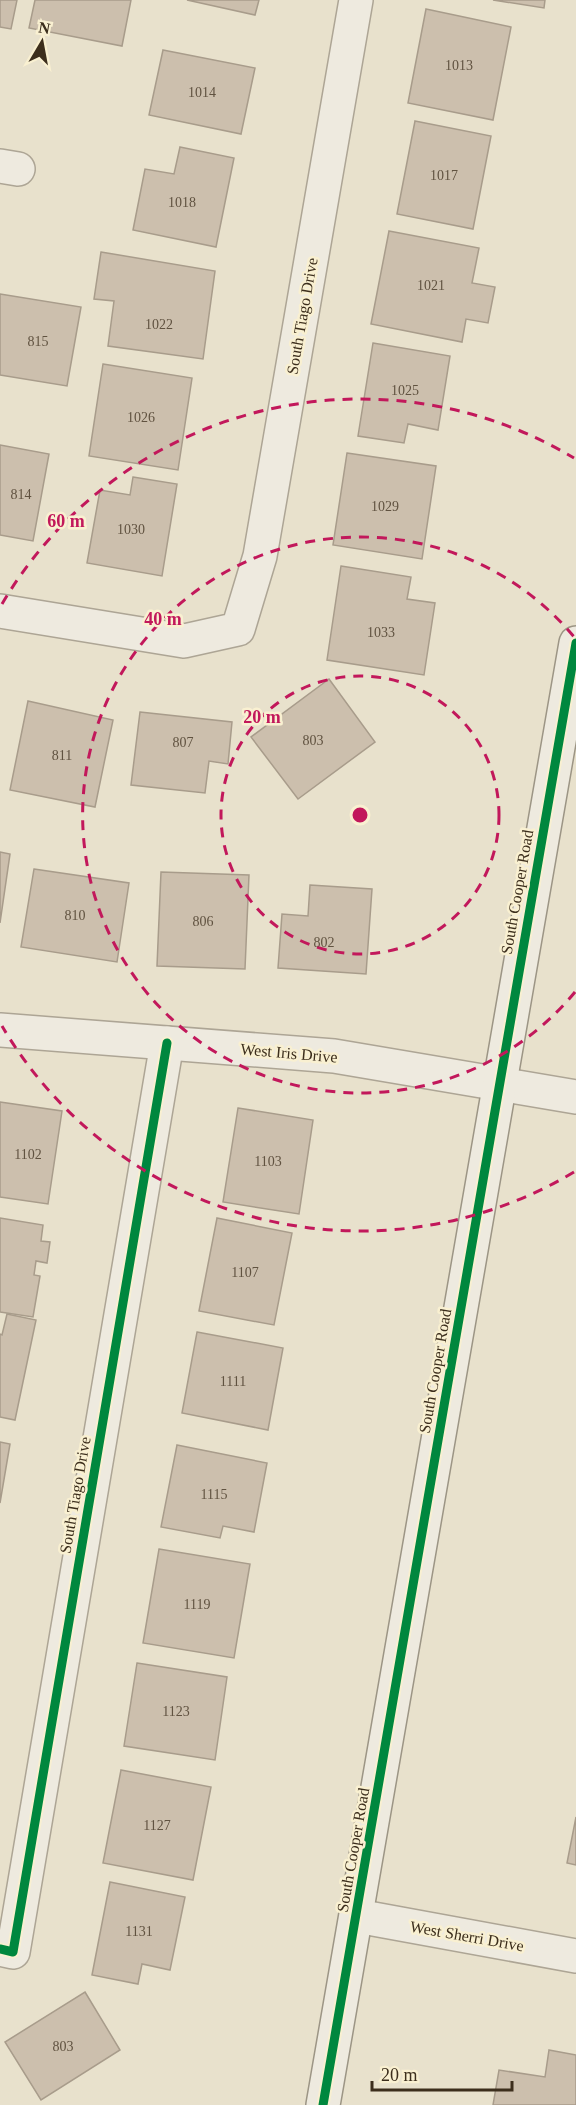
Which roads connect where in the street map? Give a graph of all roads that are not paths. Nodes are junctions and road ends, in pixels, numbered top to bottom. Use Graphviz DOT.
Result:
graph roads {
  1 [pos="356,0"];
  2 [pos="0,610"];
  3 [pos="576,643"];
  4 [pos="0,1030"];
  5 [pos="167,1043"];
  6 [pos="498,1084"];
  7 [pos="576,1097"];
  8 [pos="357,1916"];
  9 [pos="6,1951"];
  10 [pos="576,1956"];
  11 [pos="323,2105"];
  1 -- 2 [label="street, South Tiago Drive"];
  3 -- 6 [label="street, South Cooper Road"];
  4 -- 5 [label="street, West Iris Drive"];
  5 -- 6 [label="street, West Iris Drive"];
  5 -- 9 [label="street, South Tiago Drive"];
  6 -- 7 [label="street, West Iris Drive"];
  6 -- 8 [label="street, South Cooper Road"];
  8 -- 10 [label="street, West Sherri Drive"];
  8 -- 11 [label="street, South Cooper Road"];
}
